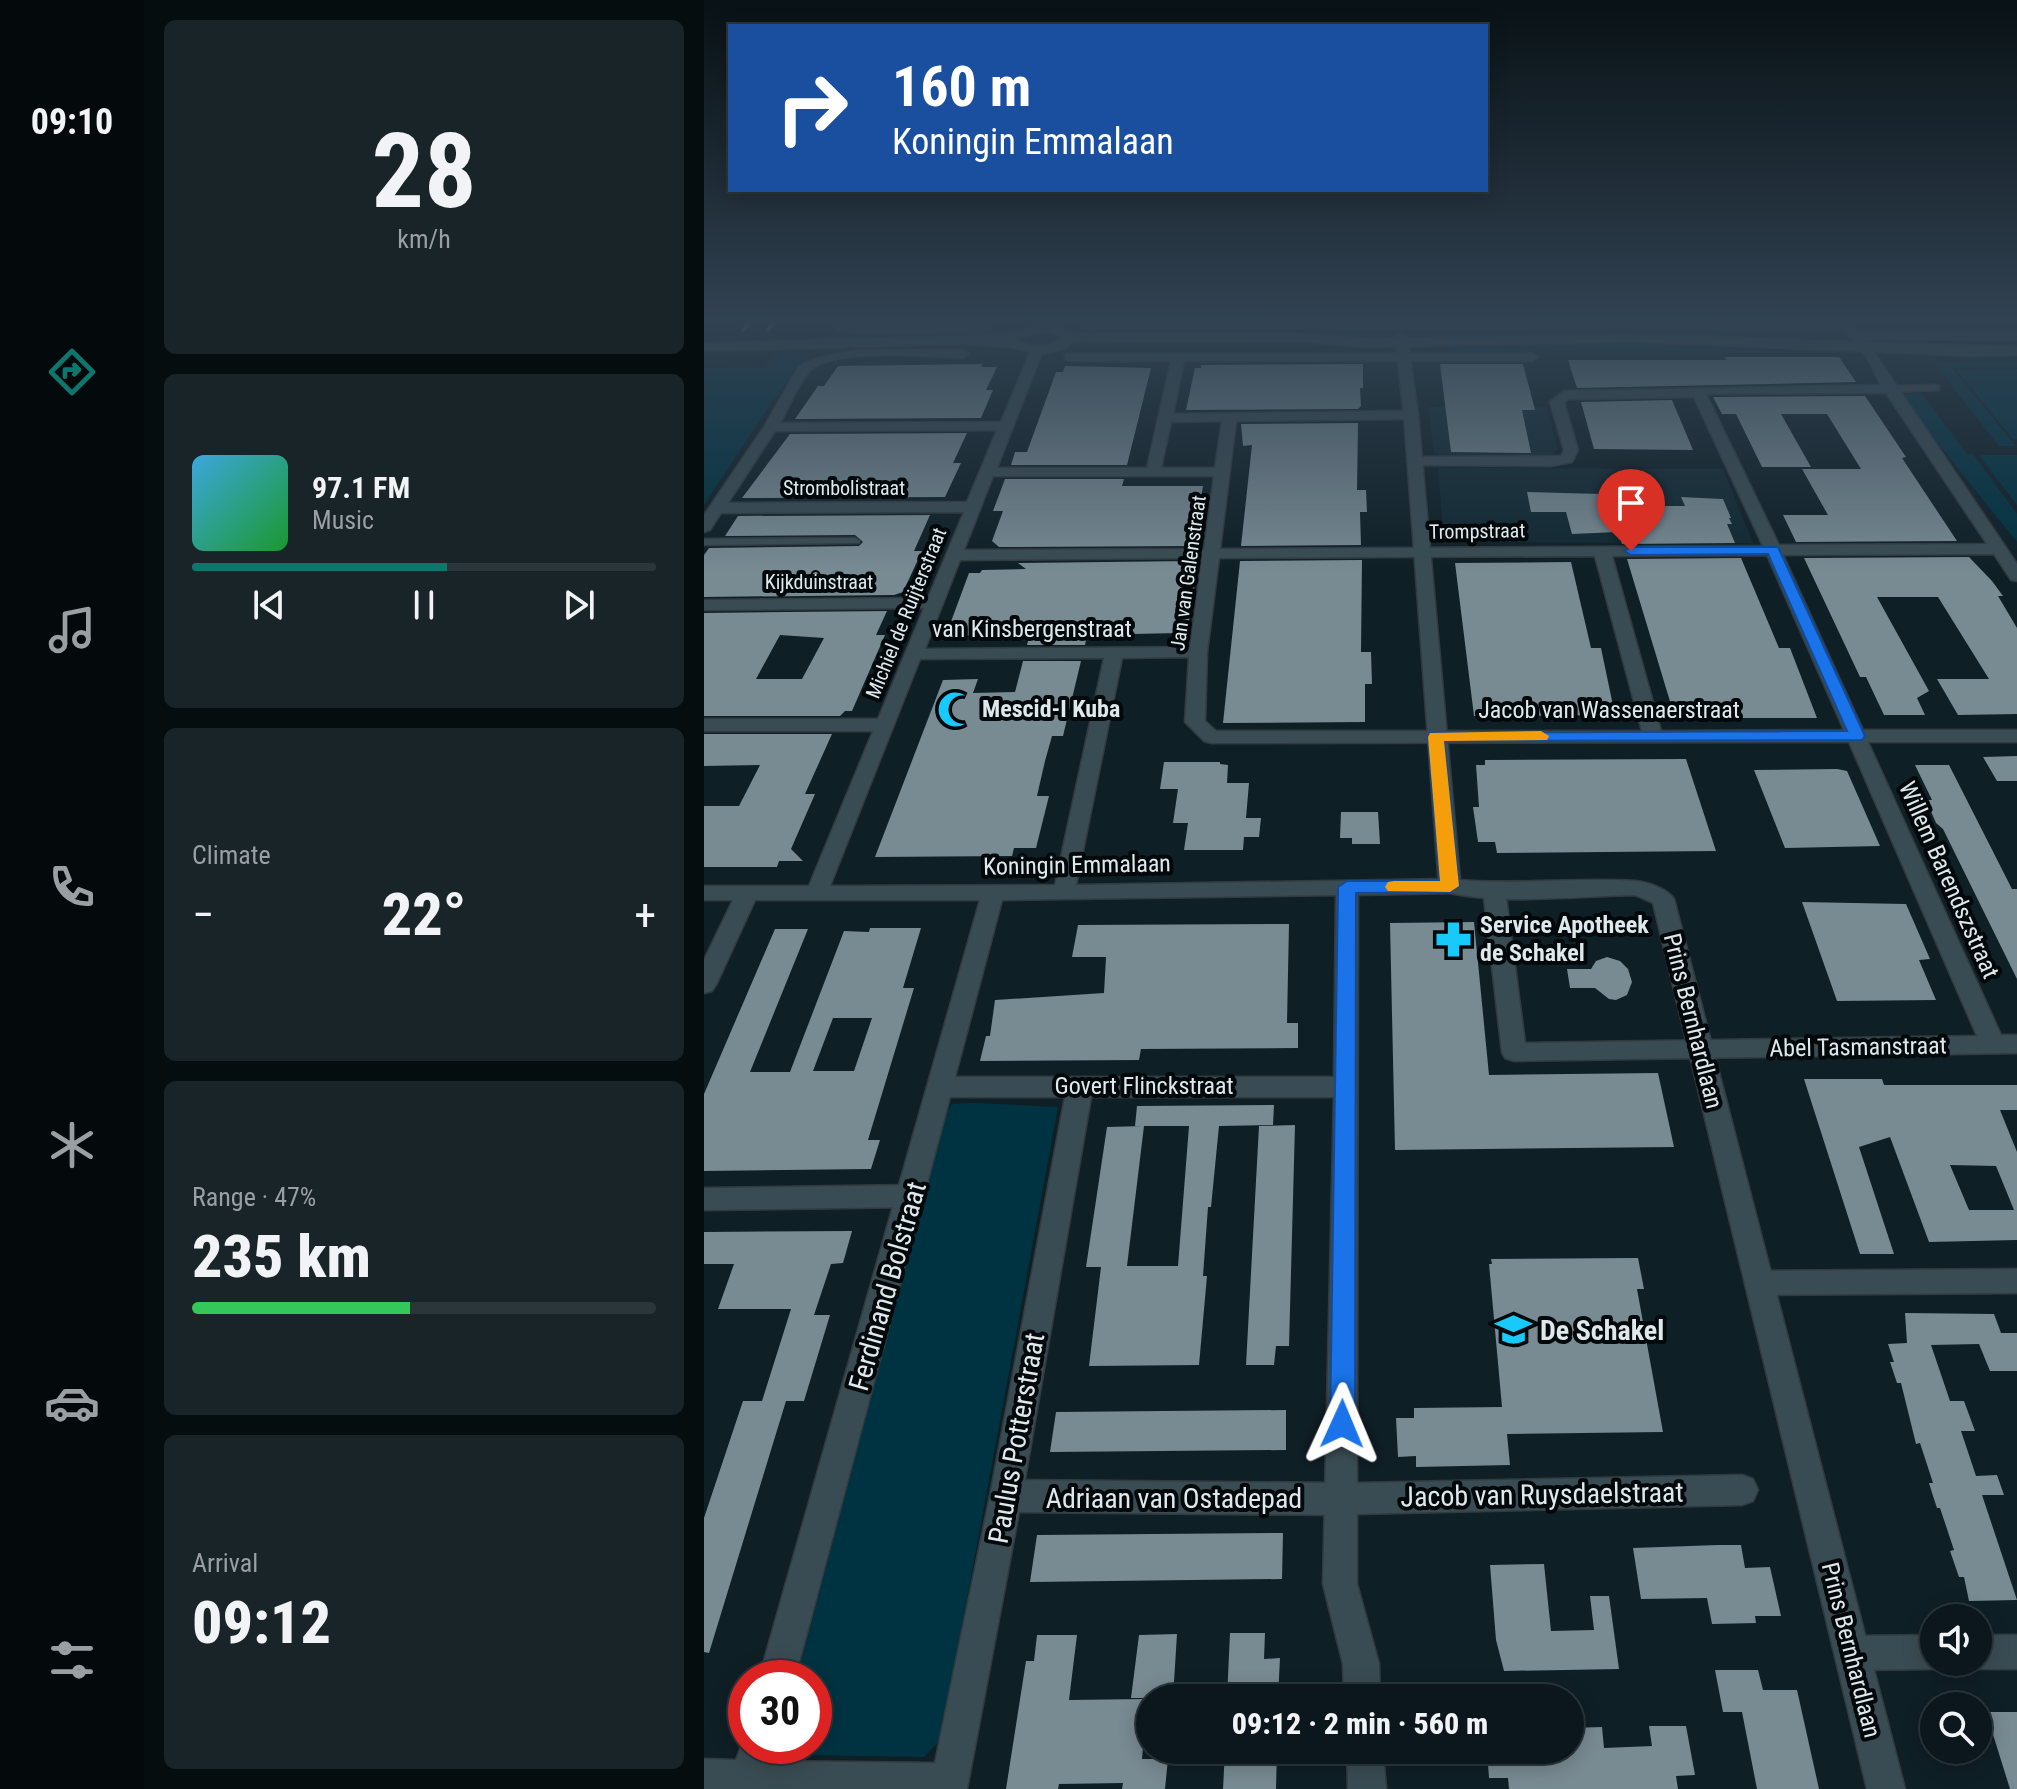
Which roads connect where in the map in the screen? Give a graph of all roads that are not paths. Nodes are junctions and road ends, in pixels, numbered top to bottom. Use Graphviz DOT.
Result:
graph roads {
  1 [pos="783,405"];
  2 [pos="1014,405"];
  3 [pos="1168,405"];
  4 [pos="1410,405"];
  5 [pos="1558,405"];
  6 [pos="1705,405"];
  7 [pos="1901,405"];
  8 [pos="1411,415"];
  9 [pos="1165,418"];
  10 [pos="1229,418"];
  11 [pos="1006,426"];
  12 [pos="771,427"];
  13 [pos="1414,461"];
  14 [pos="990,472"];
  15 [pos="1153,472"];
  16 [pos="1224,472"];
  17 [pos="971,507"];
  18 [pos="717,508"];
  19 [pos="704,527"];
  20 [pos="855,541"];
  21 [pos="704,542"];
  22 [pos="1999,549"];
  23 [pos="1773,550"];
  24 [pos="1602,551"];
  25 [pos="1421,553"];
  26 [pos="1211,554"];
  27 [pos="955,555"];
  28 [pos="2017,576"];
  29 [pos="934,603"];
  30 [pos="704,605"];
  31 [pos="1114,652"];
  32 [pos="1198,652"];
  33 [pos="915,654"];
  34 [pos="704,725"];
  35 [pos="884,725"];
  36 [pos="1202,732"];
  37 [pos="1653,736"];
  38 [pos="1857,736"];
  39 [pos="2017,736"];
  40 [pos="1436,737"];
  41 [pos="1450,886"];
  42 [pos="1347,887"];
  43 [pos="1494,890"];
  44 [pos="817,892"];
  45 [pos="1064,892"];
  46 [pos="704,893"];
  47 [pos="747,893"];
  48 [pos="993,893"];
  49 [pos="704,985"];
  50 [pos="2005,1044"];
  51 [pos="1700,1050"];
  52 [pos="1080,1086"];
  53 [pos="941,1087"];
  54 [pos="1347,1087"];
  55 [pos="912,1196"];
  56 [pos="704,1199"];
  57 [pos="2017,1281"];
  58 [pos="1759,1283"];
  59 [pos="1742,1490"];
  60 [pos="1006,1496"];
  61 [pos="1341,1499"];
  62 [pos="1920,1652"];
  63 [pos="1992,1652"];
  64 [pos="2017,1652"];
  65 [pos="1852,1653"];
  66 [pos="782,1660"];
  67 [pos="1362,1684"];
  68 [pos="748,1764"];
  69 [pos="770,1764"];
  70 [pos="1366,1764"];
  71 [pos="704,1778"];
  72 [pos="949,1786"];
  73 [pos="1367,1789"];
  74 [pos="1886,1789"];
  1 -- 12 [label="street"];
  2 -- 11 [label="street, Michiel de Ruijterstraat"];
  3 -- 9 [label="street"];
  4 -- 8 [label="street"];
  5 -- 13 [label="street"];
  6 -- 23 [label="street, Willem Barendszstraat"];
  7 -- 22 [label="street"];
  8 -- 10 [label="street"];
  8 -- 13 [label="street"];
  9 -- 10 [label="street"];
  9 -- 15 [label="street"];
  10 -- 16 [label="street, Jan van Galenstraat"];
  11 -- 12 [label="street"];
  11 -- 14 [label="street, Michiel de Ruijterstraat"];
  12 -- 18 [label="street"];
  13 -- 25 [label="street"];
  14 -- 15 [label="street"];
  14 -- 17 [label="street, Michiel de Ruijterstraat"];
  15 -- 16 [label="street"];
  16 -- 26 [label="street, Jan van Galenstraat"];
  17 -- 18 [label="street, Strombolistraat"];
  17 -- 27 [label="street, Michiel de Ruijterstraat"];
  18 -- 19 [label="street"];
  20 -- 21 [label="lane"];
  22 -- 23 [label="street, Trompstraat"];
  22 -- 28 [label="street"];
  23 -- 24 [label="street, Trompstraat"];
  23 -- 38 [label="street, Willem Barendszstraat"];
  24 -- 25 [label="street, Trompstraat"];
  24 -- 37 [label="street"];
  25 -- 26 [label="street, Trompstraat"];
  25 -- 40 [label="street"];
  26 -- 27 [label="street, Trompstraat"];
  26 -- 32 [label="street, Jan van Galenstraat"];
  27 -- 29 [label="street, Michiel de Ruijterstraat"];
  29 -- 30 [label="street, Kijkduinstraat"];
  29 -- 33 [label="street, Michiel de Ruijterstraat"];
  31 -- 32 [label="street, van Kinsbergenstraat"];
  31 -- 33 [label="street, van Kinsbergenstraat"];
  31 -- 45 [label="street"];
  32 -- 36 [label="street, Jan van Galenstraat"];
  33 -- 35 [label="street, Michiel de Ruijterstraat"];
  34 -- 35 [label="street"];
  35 -- 44 [label="street, Michiel de Ruijterstraat"];
  36 -- 40 [label="street, Jacob van Wassenaerstraat"];
  37 -- 38 [label="street, Jacob van Wassenaerstraat"];
  37 -- 40 [label="street, Jacob van Wassenaerstraat"];
  38 -- 39 [label="street, Jacob van Wassenaerstraat"];
  38 -- 50 [label="street, Willem Barendszstraat"];
  40 -- 41 [label="street"];
  41 -- 42 [label="street, Koningin Emmalaan"];
  41 -- 43 [label="street, Prins Bernhardlaan"];
  42 -- 45 [label="street, Koningin Emmalaan"];
  42 -- 54 [label="street"];
  43 -- 51 [label="street, Prins Bernhardlaan"];
  43 -- 51 [label="street"];
  44 -- 47 [label="street, Koningin Emmalaan"];
  44 -- 48 [label="street, Koningin Emmalaan"];
  45 -- 48 [label="street, Koningin Emmalaan"];
  46 -- 47 [label="street, Koningin Emmalaan"];
  47 -- 49 [label="street"];
  48 -- 53 [label="street, Ferdinand Bolstraat"];
  50 -- 51 [label="street, Abel Tasmanstraat"];
  51 -- 58 [label="street, Prins Bernhardlaan"];
  52 -- 53 [label="street, Govert Flinckstraat"];
  52 -- 54 [label="street, Govert Flinckstraat"];
  52 -- 60 [label="street, Paulus Potterstraat"];
  53 -- 55 [label="street, Ferdinand Bolstraat"];
  54 -- 61 [label="street"];
  55 -- 56 [label="street"];
  55 -- 66 [label="street, Ferdinand Bolstraat"];
  57 -- 58 [label="street"];
  58 -- 65 [label="street, Prins Bernhardlaan"];
  59 -- 61 [label="street, Jacob van Ruysdaelstraat"];
  60 -- 61 [label="street, Adriaan van Ostadepad"];
  60 -- 72 [label="street, Paulus Potterstraat"];
  61 -- 67 [label="street"];
  62 -- 65 [label="street"];
  63 -- 64 [label="street"];
  65 -- 74 [label="street, Prins Bernhardlaan"];
  68 -- 71 [label="street"];
  69 -- 72 [label="street"];
  70 -- 73 [label="street"];
}
